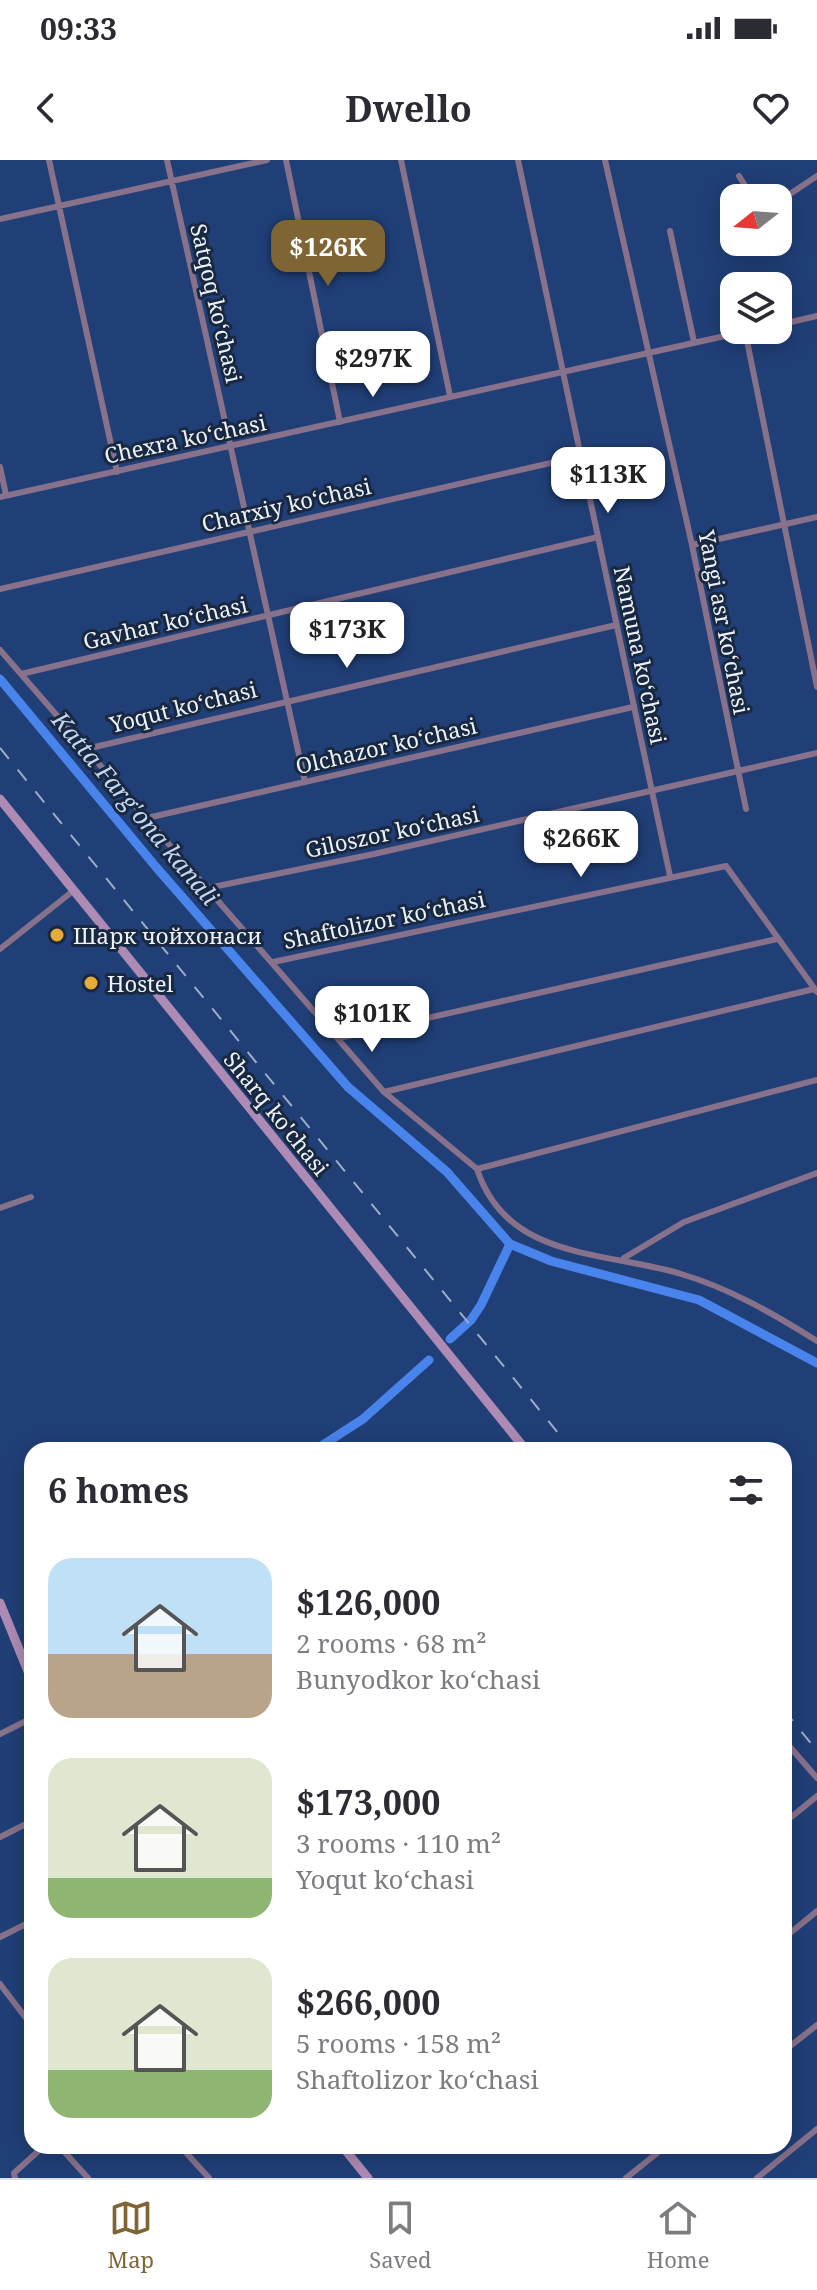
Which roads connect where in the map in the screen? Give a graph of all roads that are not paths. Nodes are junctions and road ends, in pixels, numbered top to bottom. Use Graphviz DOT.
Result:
graph roads {
  1 [pos="49,160"];
  2 [pos="167,160"];
  3 [pos="267,160"];
  4 [pos="286,160"];
  5 [pos="401,160"];
  6 [pos="518,160"];
  7 [pos="605,160"];
  8 [pos="739,176"];
  9 [pos="817,176"];
  10 [pos="172,182"];
  11 [pos="744,184"];
  12 [pos="792,193"];
  13 [pos="59,206"];
  14 [pos="0,219"];
  15 [pos="670,231"];
  16 [pos="817,316"];
  17 [pos="792,322"];
  18 [pos="720,337"];
  19 [pos="694,342"];
  20 [pos="751,344"];
  21 [pos="646,352"];
  22 [pos="562,370"];
  23 [pos="450,396"];
  24 [pos="340,422"];
  25 [pos="231,448"];
  26 [pos="581,456"];
  27 [pos="0,467"];
  28 [pos="117,472"];
  29 [pos="3,496"];
  30 [pos="817,517"];
  31 [pos="785,523"];
  32 [pos="249,530"];
  33 [pos="598,537"];
  34 [pos="692,545"];
  35 [pos="0,589"];
  36 [pos="268,616"];
  37 [pos="616,625"];
  38 [pos="0,650"];
  39 [pos="21,674"];
  40 [pos="817,687"];
  41 [pos="286,700"];
  42 [pos="633,707"];
  43 [pos="86,749"];
  44 [pos="817,753"];
  45 [pos="737,772"];
  46 [pos="305,782"];
  47 [pos="653,792"];
  48 [pos="0,799"];
  49 [pos="746,809"];
  50 [pos="147,818"];
  51 [pos="670,876"];
  52 [pos="208,888"];
  53 [pos="73,891"];
  54 [pos="777,939"];
  55 [pos="0,949"];
  56 [pos="273,962"];
  57 [pos="816,990"];
  58 [pos="339,1038"];
  59 [pos="817,1080"];
  60 [pos="384,1092"];
  61 [pos="477,1169"];
  62 [pos="817,1173"];
  63 [pos="31,1197"];
  64 [pos="0,1208"];
  65 [pos="621,1258"];
  66 [pos="816,1339"];
  67 [pos="520,1442"];
  68 [pos="0,1603"];
  69 [pos="12,1630"];
  70 [pos="0,1636"];
  71 [pos="24,1661"];
  72 [pos="24,1722"];
  73 [pos="0,1734"];
  74 [pos="792,1749"];
  75 [pos="817,1778"];
  76 [pos="817,1796"];
  77 [pos="792,1816"];
  78 [pos="24,1825"];
  79 [pos="0,1837"];
  80 [pos="817,1911"];
  81 [pos="24,1925"];
  82 [pos="792,1931"];
  83 [pos="0,1937"];
  84 [pos="0,1984"];
  85 [pos="24,2016"];
  86 [pos="817,2025"];
  87 [pos="792,2045"];
  88 [pos="817,2129"];
  89 [pos="792,2149"];
  90 [pos="35,2154"];
  91 [pos="66,2154"];
  92 [pos="187,2154"];
  93 [pos="348,2154"];
  94 [pos="656,2154"];
  95 [pos="786,2154"];
  96 [pos="15,2178"];
  97 [pos="88,2178"];
  98 [pos="209,2178"];
  99 [pos="368,2178"];
  100 [pos="626,2178"];
  101 [pos="757,2178"];
  1 -- 13 [label="street"];
  2 -- 10 [label="street, Satqoq koʻchasi"];
  3 -- 10 [label="street"];
  4 -- 24 [label="street"];
  5 -- 23 [label="street"];
  6 -- 22 [label="street, Namuna koʻchasi"];
  7 -- 21 [label="street, Yangi asr koʻchasi"];
  8 -- 11 [label="street"];
  9 -- 12 [label="street"];
  10 -- 13 [label="street"];
  10 -- 25 [label="street, Satqoq koʻchasi"];
  13 -- 14 [label="street"];
  13 -- 28 [label="street"];
  15 -- 19 [label="street"];
  16 -- 17 [label="street"];
  18 -- 19 [label="street, Chexra koʻchasi"];
  19 -- 21 [label="street, Chexra koʻchasi"];
  20 -- 31 [label="street"];
  21 -- 22 [label="street, Chexra koʻchasi"];
  21 -- 34 [label="street, Yangi asr koʻchasi"];
  22 -- 23 [label="street, Chexra koʻchasi"];
  22 -- 26 [label="street, Namuna koʻchasi"];
  23 -- 24 [label="street, Chexra koʻchasi"];
  24 -- 25 [label="street, Chexra koʻchasi"];
  25 -- 28 [label="street, Chexra koʻchasi"];
  25 -- 32 [label="street, Satqoq koʻchasi"];
  26 -- 32 [label="street, Charxiy koʻchasi"];
  26 -- 33 [label="street, Namuna koʻchasi"];
  27 -- 29 [label="street"];
  28 -- 29 [label="street, Chexra koʻchasi"];
  30 -- 31 [label="street"];
  31 -- 34 [label="street"];
  31 -- 40 [label="street"];
  32 -- 35 [label="street, Charxiy koʻchasi"];
  32 -- 36 [label="street, Satqoq koʻchasi"];
  33 -- 36 [label="street, Gavhar koʻchasi"];
  33 -- 37 [label="street, Namuna koʻchasi"];
  34 -- 45 [label="street, Yangi asr koʻchasi"];
  36 -- 39 [label="street, Gavhar koʻchasi"];
  36 -- 41 [label="street, Satqoq koʻchasi"];
  37 -- 41 [label="street, Yoqut koʻchasi"];
  37 -- 42 [label="street, Namuna koʻchasi"];
  38 -- 39 [label="street"];
  39 -- 43 [label="street"];
  41 -- 43 [label="street, Yoqut koʻchasi"];
  41 -- 46 [label="street, Satqoq koʻchasi"];
  42 -- 46 [label="street, Olchazor koʻchasi"];
  42 -- 47 [label="street, Namuna koʻchasi"];
  43 -- 50 [label="street"];
  44 -- 45 [label="street, Giloszor koʻchasi"];
  45 -- 47 [label="street, Giloszor koʻchasi"];
  45 -- 49 [label="street, Yangi asr koʻchasi"];
  46 -- 50 [label="street, Olchazor koʻchasi"];
  47 -- 51 [label="street, Namuna koʻchasi"];
  47 -- 52 [label="street, Giloszor koʻchasi"];
  48 -- 53 [label="main road, Sharq ko'chasi"];
  50 -- 52 [label="street"];
  51 -- 54 [label="street, Shaftolizor koʻchasi"];
  51 -- 56 [label="street, Shaftolizor koʻchasi"];
  52 -- 56 [label="street"];
  53 -- 55 [label="street"];
  53 -- 67 [label="main road, Sharq ko'chasi"];
  54 -- 57 [label="street, Shaftolizor koʻchasi"];
  54 -- 58 [label="street"];
  56 -- 58 [label="street"];
  57 -- 60 [label="street"];
  58 -- 60 [label="street"];
  59 -- 61 [label="street"];
  60 -- 61 [label="street"];
  61 -- 65 [label="street"];
  62 -- 65 [label="street"];
  63 -- 64 [label="street"];
  65 -- 66 [label="street"];
  68 -- 69 [label="main road"];
  69 -- 70 [label="street"];
  69 -- 71 [label="main road"];
  72 -- 73 [label="street"];
  74 -- 75 [label="street"];
  76 -- 77 [label="street"];
  78 -- 79 [label="street"];
  80 -- 82 [label="street"];
  81 -- 83 [label="street"];
  84 -- 85 [label="street"];
  86 -- 87 [label="street"];
  88 -- 89 [label="street"];
  90 -- 96 [label="street"];
  91 -- 97 [label="street"];
  92 -- 98 [label="street"];
  93 -- 99 [label="main road"];
  94 -- 100 [label="street"];
  95 -- 101 [label="street"];
}
